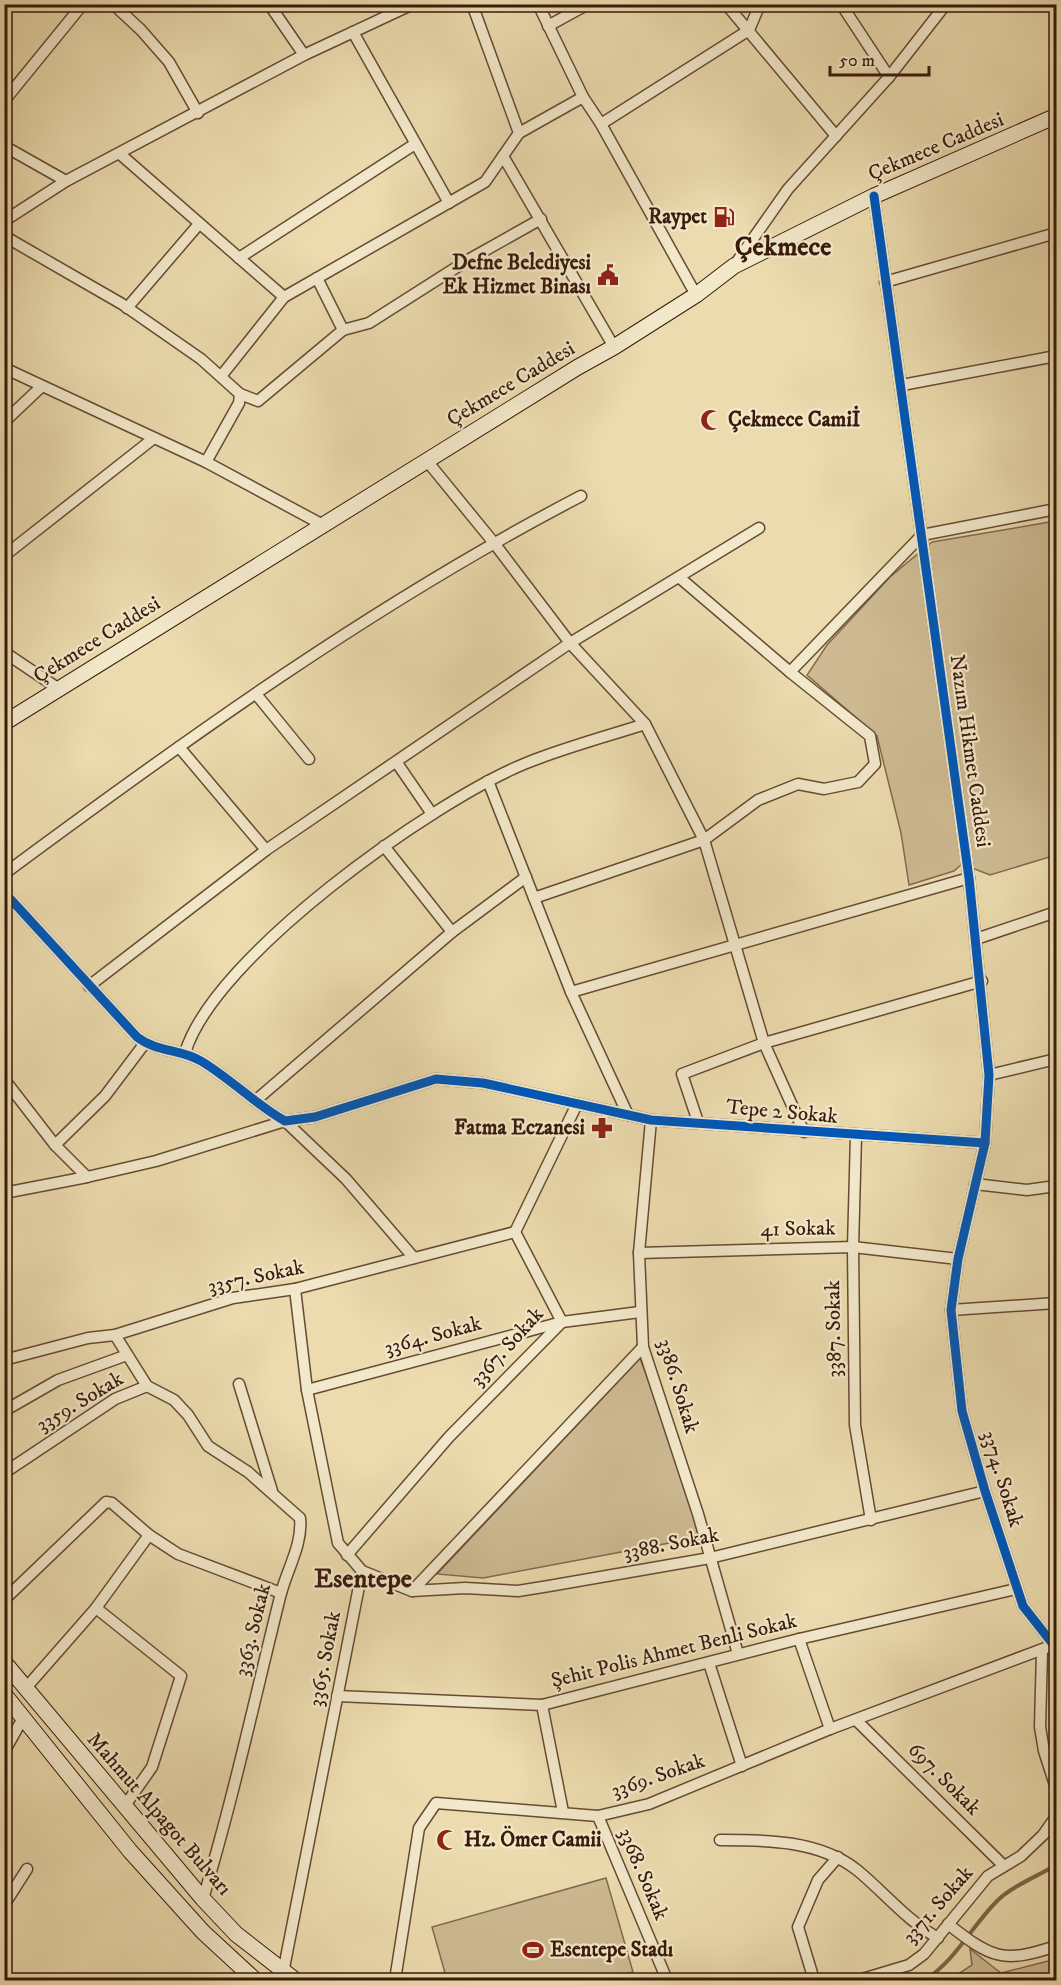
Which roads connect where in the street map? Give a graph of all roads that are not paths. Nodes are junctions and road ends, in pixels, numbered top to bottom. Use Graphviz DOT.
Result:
graph roads {
  1 [pos="83,4"];
  2 [pos="113,4"];
  3 [pos="269,4"];
  4 [pos="413,4"];
  5 [pos="472,4"];
  6 [pos="538,4"];
  7 [pos="588,4"];
  8 [pos="726,4"];
  9 [pos="760,4"];
  10 [pos="841,4"];
  11 [pos="946,4"];
  12 [pos="548,26"];
  13 [pos="749,30"];
  14 [pos="353,32"];
  15 [pos="304,55"];
  16 [pos="889,77"];
  17 [pos="583,98"];
  18 [pos="4,101"];
  19 [pos="198,113"];
  20 [pos="1056,116"];
  21 [pos="601,124"];
  22 [pos="519,133"];
  23 [pos="836,136"];
  24 [pos="415,144"];
  25 [pos="4,146"];
  26 [pos="120,154"];
  27 [pos="503,156"];
  28 [pos="66,181"];
  29 [pos="874,196"];
  30 [pos="449,203"];
  31 [pos="541,219"];
  32 [pos="4,221"];
  33 [pos="199,224"];
  34 [pos="1056,233"];
  35 [pos="4,236"];
  36 [pos="239,258"];
  37 [pos="734,266"];
  38 [pos="317,278"];
  39 [pos="885,282"];
  40 [pos="696,295"];
  41 [pos="284,297"];
  42 [pos="127,308"];
  43 [pos="343,330"];
  44 [pos="614,347"];
  45 [pos="1056,356"];
  46 [pos="4,368"];
  47 [pos="222,375"];
  48 [pos="902,385"];
  49 [pos="42,386"];
  50 [pos="240,394"];
  51 [pos="4,422"];
  52 [pos="154,438"];
  53 [pos="427,461"];
  54 [pos="206,462"];
  55 [pos="581,496"];
  56 [pos="1056,509"];
  57 [pos="323,525"];
  58 [pos="759,528"];
  59 [pos="922,535"];
  60 [pos="494,543"];
  61 [pos="4,556"];
  62 [pos="680,578"];
  63 [pos="570,643"];
  64 [pos="4,652"];
  65 [pos="790,672"];
  66 [pos="59,689"];
  67 [pos="256,694"];
  68 [pos="4,723"];
  69 [pos="645,724"];
  70 [pos="179,747"];
  71 [pos="309,759"];
  72 [pos="397,763"];
  73 [pos="488,781"];
  74 [pos="432,814"];
  75 [pos="704,840"];
  76 [pos="384,846"];
  77 [pos="266,850"];
  78 [pos="4,874"];
  79 [pos="525,877"];
  80 [pos="969,878"];
  81 [pos="4,892"];
  82 [pos="534,898"];
  83 [pos="1056,912"];
  84 [pos="452,932"];
  85 [pos="976,939"];
  86 [pos="733,944"];
  87 [pos="982,981"];
  88 [pos="89,986"];
  89 [pos="571,992"];
  90 [pos="144,1043"];
  91 [pos="764,1043"];
  92 [pos="185,1053"];
  93 [pos="1056,1059"];
  94 [pos="989,1075"];
  95 [pos="4,1079"];
  96 [pos="255,1101"];
  97 [pos="577,1104"];
  98 [pos="628,1115"];
  99 [pos="651,1120"];
  100 [pos="285,1121"];
  101 [pos="698,1122"];
  102 [pos="804,1132"];
  103 [pos="856,1136"];
  104 [pos="985,1143"];
  105 [pos="55,1145"];
  106 [pos="87,1177"];
  107 [pos="975,1184"];
  108 [pos="1056,1186"];
  109 [pos="4,1193"];
  110 [pos="515,1232"];
  111 [pos="852,1247"];
  112 [pos="639,1253"];
  113 [pos="414,1258"];
  114 [pos="958,1259"];
  115 [pos="295,1289"];
  116 [pos="1056,1303"];
  117 [pos="951,1310"];
  118 [pos="640,1312"];
  119 [pos="562,1322"];
  120 [pos="115,1335"];
  121 [pos="643,1347"];
  122 [pos="127,1355"];
  123 [pos="4,1360"];
  124 [pos="239,1384"];
  125 [pos="147,1386"];
  126 [pos="307,1390"];
  127 [pos="4,1411"];
  128 [pos="4,1473"];
  129 [pos="272,1491"];
  130 [pos="985,1491"];
  131 [pos="871,1520"];
  132 [pos="149,1535"];
  133 [pos="347,1555"];
  134 [pos="710,1558"];
  135 [pos="362,1571"];
  136 [pos="1016,1589"];
  137 [pos="412,1590"];
  138 [pos="280,1593"];
  139 [pos="4,1600"];
  140 [pos="96,1608"];
  141 [pos="799,1639"];
  142 [pos="1056,1646"];
  143 [pos="1042,1651"];
  144 [pos="738,1654"];
  145 [pos="4,1662"];
  146 [pos="709,1663"];
  147 [pos="25,1689"];
  148 [pos="4,1694"];
  149 [pos="337,1696"];
  150 [pos="542,1705"];
  151 [pos="23,1718"];
  152 [pos="856,1720"];
  153 [pos="830,1729"];
  154 [pos="4,1752"];
  155 [pos="742,1766"];
  156 [pos="1056,1788"];
  157 [pos="124,1807"];
  158 [pos="1056,1810"];
  159 [pos="563,1812"];
  160 [pos="598,1816"];
  161 [pos="720,1840"];
  162 [pos="838,1857"];
  163 [pos="1004,1866"];
  164 [pos="27,1869"];
  165 [pos="203,1899"];
  166 [pos="4,1905"];
  167 [pos="948,1924"];
  168 [pos="938,1938"];
  169 [pos="1056,1946"];
  170 [pos="289,1976"];
  171 [pos="255,1980"];
  172 [pos="395,1980"];
  173 [pos="667,1980"];
  174 [pos="814,1980"];
  175 [pos="859,1980"];
  1 -- 18 [label="street"];
  2 -- 19 [label="street"];
  3 -- 15 [label="street"];
  4 -- 14 [label="street"];
  5 -- 22 [label="street"];
  6 -- 12 [label="street"];
  7 -- 12 [label="street"];
  8 -- 13 [label="street"];
  9 -- 13 [label="street"];
  10 -- 16 [label="street"];
  11 -- 16 [label="street"];
  12 -- 17 [label="street"];
  13 -- 21 [label="street"];
  13 -- 23 [label="street"];
  14 -- 15 [label="street"];
  14 -- 24 [label="street"];
  15 -- 19 [label="street"];
  16 -- 23 [label="street"];
  17 -- 21 [label="street"];
  17 -- 22 [label="street"];
  19 -- 26 [label="street"];
  20 -- 29 [label="main road, Çekmece Caddesi"];
  21 -- 40 [label="street"];
  22 -- 27 [label="street"];
  23 -- 37 [label="street"];
  24 -- 30 [label="street"];
  24 -- 36 [label="street"];
  25 -- 28 [label="street"];
  26 -- 28 [label="street"];
  26 -- 33 [label="street"];
  27 -- 30 [label="street"];
  27 -- 31 [label="street"];
  28 -- 32 [label="street"];
  29 -- 37 [label="main road, Çekmece Caddesi"];
  29 -- 39 [label="street, Nazım Hikmet Caddesi"];
  30 -- 38 [label="street"];
  31 -- 43 [label="street"];
  31 -- 44 [label="street"];
  33 -- 36 [label="street"];
  33 -- 42 [label="street"];
  34 -- 39 [label="street"];
  35 -- 42 [label="street"];
  36 -- 41 [label="street"];
  37 -- 40 [label="main road, Çekmece Caddesi"];
  38 -- 41 [label="street"];
  38 -- 43 [label="street"];
  39 -- 48 [label="street, Nazım Hikmet Caddesi"];
  40 -- 44 [label="main road, Çekmece Caddesi"];
  41 -- 47 [label="street"];
  42 -- 47 [label="street"];
  43 -- 50 [label="street"];
  44 -- 53 [label="main road, Çekmece Caddesi"];
  45 -- 48 [label="street"];
  46 -- 49 [label="street"];
  47 -- 50 [label="street"];
  48 -- 59 [label="street, Nazım Hikmet Caddesi"];
  49 -- 51 [label="street"];
  49 -- 52 [label="street"];
  50 -- 54 [label="street"];
  52 -- 54 [label="street"];
  52 -- 61 [label="street"];
  53 -- 57 [label="main road, Çekmece Caddesi"];
  53 -- 60 [label="street"];
  54 -- 57 [label="street"];
  55 -- 60 [label="street"];
  56 -- 59 [label="street"];
  57 -- 66 [label="main road, Çekmece Caddesi"];
  58 -- 62 [label="street"];
  59 -- 65 [label="street"];
  59 -- 80 [label="street, Nazım Hikmet Caddesi"];
  60 -- 63 [label="street"];
  60 -- 67 [label="street"];
  62 -- 63 [label="street"];
  62 -- 65 [label="street"];
  63 -- 69 [label="street"];
  63 -- 72 [label="street"];
  64 -- 66 [label="street"];
  65 -- 75 [label="street"];
  66 -- 68 [label="main road, Çekmece Caddesi"];
  67 -- 70 [label="street"];
  67 -- 71 [label="street"];
  69 -- 73 [label="street"];
  69 -- 75 [label="street"];
  70 -- 77 [label="street"];
  70 -- 78 [label="street"];
  72 -- 74 [label="street"];
  72 -- 77 [label="street"];
  73 -- 74 [label="street"];
  73 -- 79 [label="street"];
  74 -- 76 [label="street"];
  75 -- 82 [label="street"];
  75 -- 86 [label="street"];
  76 -- 84 [label="street"];
  76 -- 92 [label="street"];
  77 -- 88 [label="street"];
  79 -- 82 [label="street"];
  79 -- 84 [label="street"];
  80 -- 85 [label="street, Nazım Hikmet Caddesi"];
  80 -- 86 [label="street"];
  81 -- 88 [label="street"];
  82 -- 89 [label="street"];
  83 -- 85 [label="street"];
  84 -- 96 [label="street"];
  85 -- 87 [label="street, Nazım Hikmet Caddesi"];
  86 -- 89 [label="street"];
  86 -- 91 [label="street"];
  87 -- 91 [label="street"];
  87 -- 94 [label="street, Nazım Hikmet Caddesi"];
  88 -- 90 [label="street"];
  89 -- 98 [label="street"];
  90 -- 92 [label="street"];
  90 -- 105 [label="street"];
  91 -- 101 [label="street"];
  91 -- 102 [label="street"];
  92 -- 96 [label="street"];
  93 -- 94 [label="street"];
  94 -- 104 [label="street, Nazım Hikmet Caddesi"];
  95 -- 105 [label="street"];
  96 -- 100 [label="street"];
  97 -- 98 [label="street, Tepe 2 Sokak"];
  97 -- 100 [label="street, Tepe 2 Sokak"];
  97 -- 110 [label="street"];
  98 -- 99 [label="street, Tepe 2 Sokak"];
  99 -- 101 [label="street, Tepe 2 Sokak"];
  99 -- 112 [label="street, 3386. Sokak"];
  100 -- 106 [label="street, Tepe 2 Sokak"];
  100 -- 113 [label="street"];
  101 -- 102 [label="street, Tepe 2 Sokak"];
  102 -- 103 [label="street, Tepe 2 Sokak"];
  103 -- 104 [label="street, Tepe 2 Sokak"];
  103 -- 111 [label="street, 3387. Sokak"];
  104 -- 107 [label="street, Nazım Hikmet Caddesi"];
  105 -- 106 [label="street"];
  106 -- 109 [label="street, Tepe 2 Sokak"];
  107 -- 108 [label="street"];
  107 -- 114 [label="street, Nazım Hikmet Caddesi"];
  110 -- 113 [label="street, 3357. Sokak"];
  110 -- 119 [label="street, 3367. Sokak"];
  111 -- 112 [label="street, 41 Sokak"];
  111 -- 114 [label="street, 41 Sokak"];
  111 -- 131 [label="street, 3387. Sokak"];
  112 -- 118 [label="street, 3386. Sokak"];
  113 -- 115 [label="street, 3357. Sokak"];
  114 -- 117 [label="street, Nazım Hikmet Caddesi"];
  115 -- 120 [label="street, 3357. Sokak"];
  115 -- 126 [label="street"];
  116 -- 117 [label="street"];
  117 -- 130 [label="street, 3374. Sokak"];
  118 -- 119 [label="street, 3364. Sokak"];
  118 -- 121 [label="street, 3386. Sokak"];
  119 -- 126 [label="street, 3364. Sokak"];
  119 -- 133 [label="street, 3367. Sokak"];
  120 -- 122 [label="street"];
  120 -- 123 [label="street, 3357. Sokak"];
  121 -- 134 [label="street, 3386. Sokak"];
  121 -- 137 [label="street"];
  122 -- 125 [label="street"];
  122 -- 127 [label="street"];
  124 -- 129 [label="street, 3363. Sokak"];
  125 -- 128 [label="street, 3359. Sokak"];
  125 -- 129 [label="street"];
  126 -- 133 [label="street"];
  129 -- 138 [label="street, 3363. Sokak"];
  130 -- 131 [label="street, 3388. Sokak"];
  130 -- 136 [label="street, 3374. Sokak"];
  131 -- 134 [label="street, 3388. Sokak"];
  132 -- 138 [label="street"];
  132 -- 139 [label="street"];
  132 -- 140 [label="street"];
  133 -- 135 [label="street"];
  134 -- 137 [label="street, 3388. Sokak"];
  134 -- 144 [label="street, 3386. Sokak"];
  135 -- 137 [label="street, 3388. Sokak"];
  135 -- 149 [label="street, 3365. Sokak"];
  136 -- 141 [label="street, Şehit Polis Ahmet Benli Sokak"];
  136 -- 142 [label="street, 3374. Sokak"];
  138 -- 165 [label="street, 3363. Sokak"];
  140 -- 147 [label="street"];
  140 -- 157 [label="street"];
  141 -- 144 [label="street, Şehit Polis Ahmet Benli Sokak"];
  141 -- 153 [label="street"];
  142 -- 143 [label="street, 3369. Sokak"];
  143 -- 152 [label="street, 3369. Sokak"];
  143 -- 156 [label="street"];
  144 -- 146 [label="street, Şehit Polis Ahmet Benli Sokak"];
  145 -- 147 [label="main road, Mahmut Alpagot Bulvarı"];
  146 -- 150 [label="street, Şehit Polis Ahmet Benli Sokak"];
  146 -- 155 [label="street"];
  147 -- 157 [label="main road, Mahmut Alpagot Bulvarı"];
  148 -- 151 [label="main road, Mahmut Alpagot Bulvarı"];
  149 -- 150 [label="street, Şehit Polis Ahmet Benli Sokak"];
  149 -- 170 [label="street, 3365. Sokak"];
  150 -- 159 [label="street"];
  151 -- 154 [label="street"];
  151 -- 171 [label="main road, Mahmut Alpagot Bulvarı"];
  152 -- 153 [label="street, 3369. Sokak"];
  152 -- 163 [label="street, 697. Sokak"];
  153 -- 155 [label="street, 3369. Sokak"];
  155 -- 160 [label="street, 3369. Sokak"];
  157 -- 165 [label="main road, Mahmut Alpagot Bulvarı"];
  158 -- 163 [label="street, 3371. Sokak"];
  159 -- 160 [label="street, 3369. Sokak"];
  159 -- 172 [label="street, 3369. Sokak"];
  160 -- 173 [label="street, 3368. Sokak"];
  161 -- 162 [label="street"];
  162 -- 168 [label="street"];
  162 -- 174 [label="street"];
  163 -- 167 [label="street, 3371. Sokak"];
  164 -- 166 [label="street"];
  165 -- 170 [label="main road, Mahmut Alpagot Bulvarı"];
  167 -- 168 [label="street, 3371. Sokak"];
  167 -- 169 [label="street"];
  168 -- 175 [label="street, 3371. Sokak"];
}
